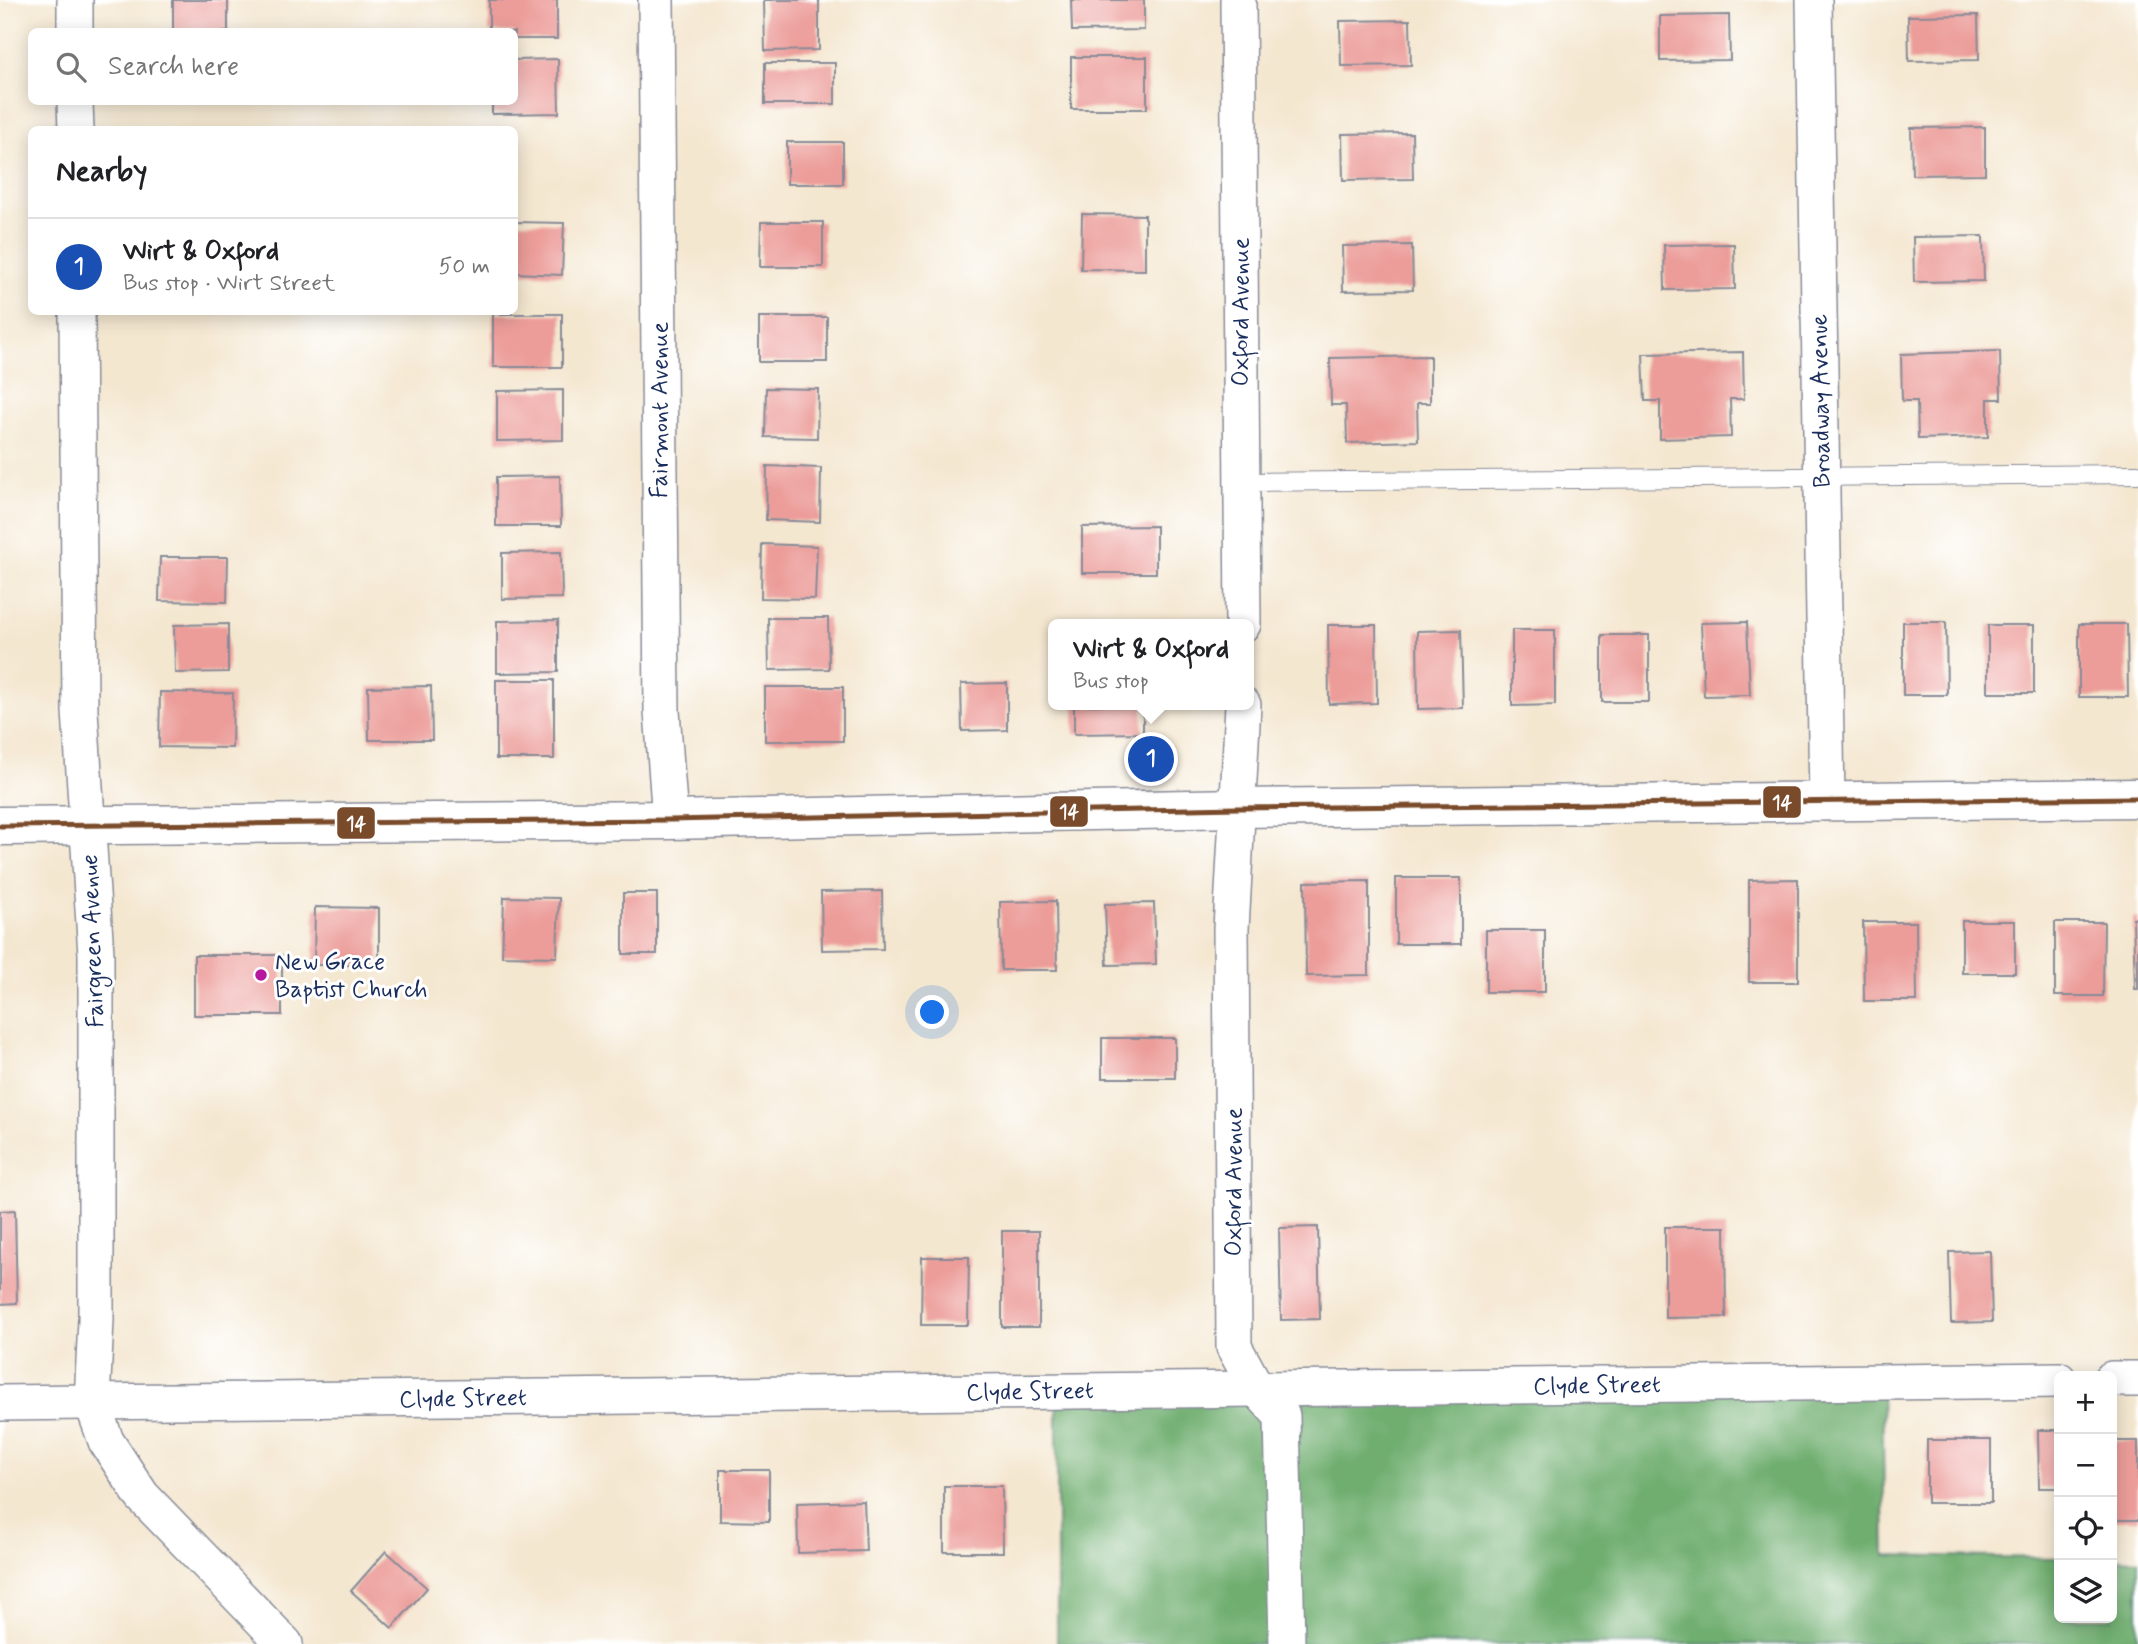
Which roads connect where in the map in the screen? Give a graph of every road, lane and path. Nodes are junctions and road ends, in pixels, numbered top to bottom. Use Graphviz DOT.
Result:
graph roads {
  1 [pos="75,0"];
  2 [pos="656,0"];
  3 [pos="1238,0"];
  4 [pos="1814,0"];
  5 [pos="75,28"];
  6 [pos="75,105"];
  7 [pos="76,126"];
  8 [pos="77,315"];
  9 [pos="2138,474"];
  10 [pos="1821,477"];
  11 [pos="1242,482"];
  12 [pos="1243,619"];
  13 [pos="1243,710"];
  14 [pos="2138,798"];
  15 [pos="1826,802"];
  16 [pos="1238,808"];
  17 [pos="670,820"];
  18 [pos="88,825"];
  19 [pos="0,826"];
  20 [pos="2138,1379"];
  21 [pos="2054,1380"];
  22 [pos="2117,1380"];
  23 [pos="1257,1389"];
  24 [pos="92,1402"];
  25 [pos="0,1403"];
  26 [pos="285,1644"];
  27 [pos="1287,1644"];
  1 -- 5 [label="street"];
  2 -- 17 [label="street, Fairmont Avenue"];
  3 -- 11 [label="street, Oxford Avenue"];
  4 -- 10 [label="street, Broadway Avenue"];
  6 -- 7 [label="street"];
  8 -- 18 [label="street, Fairgreen Avenue"];
  9 -- 10 [label="lane"];
  10 -- 11 [label="lane"];
  10 -- 15 [label="street, Broadway Avenue"];
  11 -- 12 [label="street, Oxford Avenue"];
  13 -- 16 [label="street, Oxford Avenue"];
  14 -- 15 [label="main road"];
  15 -- 16 [label="main road"];
  16 -- 17 [label="main road"];
  16 -- 23 [label="street, Oxford Avenue"];
  17 -- 18 [label="main road"];
  18 -- 19 [label="main road"];
  18 -- 24 [label="street, Fairgreen Avenue"];
  20 -- 22 [label="street"];
  21 -- 23 [label="street, Clyde Street"];
  23 -- 24 [label="street, Clyde Street"];
  23 -- 27 [label="street, Oxford Avenue"];
  24 -- 25 [label="street, Clyde Street"];
  24 -- 26 [label="street"];
}
